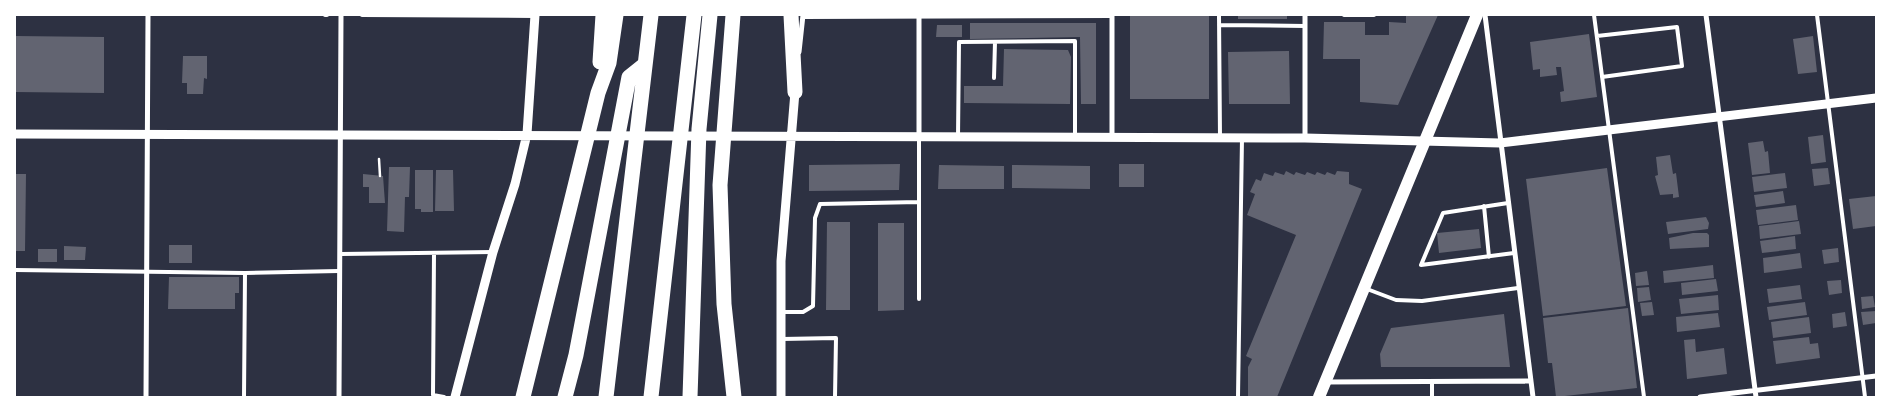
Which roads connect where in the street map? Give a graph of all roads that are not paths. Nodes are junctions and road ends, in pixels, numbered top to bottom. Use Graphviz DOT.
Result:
graph roads {
  1 [pos="148,15"];
  2 [pos="341,15"];
  3 [pos="362,15"];
  4 [pos="535,15"];
  5 [pos="603,15"];
  6 [pos="616,15"];
  7 [pos="651,15"];
  8 [pos="694,15"];
  9 [pos="710,15"];
  10 [pos="733,15"];
  11 [pos="1219,15"];
  12 [pos="1305,15"];
  13 [pos="1344,15"];
  14 [pos="1374,15"];
  15 [pos="1477,15"];
  16 [pos="1485,15"];
  17 [pos="1594,15"];
  18 [pos="1706,15"];
  19 [pos="1818,15"];
  20 [pos="799,16"];
  21 [pos="919,16"];
  22 [pos="1112,16"];
  23 [pos="1219,25"];
  24 [pos="1305,26"];
  25 [pos="1597,36"];
  26 [pos="995,42"];
  27 [pos="644,65"];
  28 [pos="1602,77"];
  29 [pos="994,78"];
  30 [pos="795,92"];
  31 [pos="598,93"];
  32 [pos="1876,98"];
  33 [pos="1829,103"];
  34 [pos="1719,117"];
  35 [pos="1609,130"];
  36 [pos="15,134"];
  37 [pos="340,134"];
  38 [pos="526,134"];
  39 [pos="148,135"];
  40 [pos="793,136"];
  41 [pos="918,137"];
  42 [pos="958,137"];
  43 [pos="1075,138"];
  44 [pos="1112,138"];
  45 [pos="1220,138"];
  46 [pos="1242,138"];
  47 [pos="1305,138"];
  48 [pos="1425,143"];
  49 [pos="1500,143"];
  50 [pos="919,202"];
  51 [pos="1508,203"];
  52 [pos="1484,206"];
  53 [pos="492,252"];
  54 [pos="434,253"];
  55 [pos="1514,253"];
  56 [pos="341,254"];
  57 [pos="1489,257"];
  58 [pos="15,270"];
  59 [pos="148,271"];
  60 [pos="339,271"];
  61 [pos="244,272"];
  62 [pos="1365,288"];
  63 [pos="1518,288"];
  64 [pos="919,299"];
  65 [pos="781,312"];
  66 [pos="781,340"];
  67 [pos="1876,376"];
  68 [pos="1862,377"];
  69 [pos="1532,380"];
  70 [pos="1432,381"];
  71 [pos="1325,382"];
  72 [pos="1755,390"];
  73 [pos="146,397"];
  74 [pos="244,397"];
  75 [pos="339,397"];
  76 [pos="444,397"];
  77 [pos="455,397"];
  78 [pos="524,397"];
  79 [pos="565,397"];
  80 [pos="606,397"];
  81 [pos="651,397"];
  82 [pos="690,397"];
  83 [pos="734,397"];
  84 [pos="781,397"];
  85 [pos="835,397"];
  86 [pos="1238,397"];
  87 [pos="1319,397"];
  88 [pos="1432,397"];
  89 [pos="1533,397"];
  90 [pos="1644,397"];
  91 [pos="1700,397"];
  92 [pos="1756,397"];
  93 [pos="1865,397"];
  1 -- 39 [label="street"];
  2 -- 37 [label="street"];
  3 -- 4 [label="lane"];
  4 -- 38 [label="street"];
  5 -- 31 [label="highway"];
  6 -- 31 [label="highway"];
  7 -- 27 [label="highway"];
  8 -- 81 [label="highway"];
  9 -- 82 [label="highway"];
  10 -- 83 [label="highway"];
  11 -- 23 [label="lane"];
  12 -- 24 [label="street"];
  13 -- 14 [label="lane"];
  15 -- 48 [label="main road"];
  16 -- 49 [label="street"];
  17 -- 25 [label="lane"];
  18 -- 34 [label="street"];
  19 -- 33 [label="lane"];
  20 -- 21 [label="lane"];
  20 -- 30 [label="highway"];
  21 -- 22 [label="lane"];
  21 -- 41 [label="street"];
  22 -- 44 [label="street"];
  23 -- 24 [label="lane"];
  23 -- 45 [label="lane"];
  24 -- 47 [label="street"];
  25 -- 28 [label="lane"];
  25 -- 28 [label="lane"];
  26 -- 29 [label="lane"];
  26 -- 42 [label="lane"];
  26 -- 43 [label="lane"];
  27 -- 79 [label="highway"];
  27 -- 80 [label="highway"];
  28 -- 35 [label="lane"];
  30 -- 40 [label="street"];
  31 -- 78 [label="highway"];
  32 -- 33 [label="street"];
  33 -- 34 [label="street"];
  33 -- 68 [label="lane"];
  34 -- 35 [label="street"];
  34 -- 72 [label="street"];
  35 -- 49 [label="street"];
  35 -- 90 [label="lane"];
  36 -- 39 [label="street"];
  37 -- 38 [label="street"];
  37 -- 39 [label="street"];
  37 -- 56 [label="street"];
  38 -- 40 [label="street"];
  38 -- 53 [label="street"];
  39 -- 59 [label="street"];
  40 -- 41 [label="street"];
  40 -- 65 [label="street"];
  41 -- 42 [label="street"];
  41 -- 50 [label="lane"];
  42 -- 43 [label="street"];
  43 -- 44 [label="street"];
  44 -- 45 [label="street"];
  45 -- 46 [label="street"];
  46 -- 47 [label="street"];
  46 -- 86 [label="lane"];
  47 -- 48 [label="street"];
  48 -- 49 [label="street"];
  48 -- 62 [label="main road"];
  49 -- 51 [label="street"];
  50 -- 64 [label="lane"];
  50 -- 65 [label="lane"];
  51 -- 52 [label="lane"];
  51 -- 55 [label="street"];
  52 -- 57 [label="lane"];
  52 -- 57 [label="lane"];
  53 -- 54 [label="lane"];
  53 -- 77 [label="street"];
  54 -- 56 [label="lane"];
  54 -- 76 [label="lane"];
  55 -- 57 [label="lane"];
  55 -- 63 [label="street"];
  56 -- 60 [label="street"];
  58 -- 59 [label="lane"];
  59 -- 61 [label="lane"];
  59 -- 73 [label="street"];
  60 -- 61 [label="lane"];
  60 -- 75 [label="street"];
  61 -- 74 [label="lane"];
  62 -- 63 [label="lane"];
  62 -- 71 [label="main road"];
  63 -- 69 [label="street"];
  65 -- 66 [label="street"];
  66 -- 84 [label="street"];
  66 -- 85 [label="lane"];
  67 -- 68 [label="street"];
  68 -- 72 [label="street"];
  68 -- 93 [label="lane"];
  69 -- 70 [label="street"];
  69 -- 89 [label="street"];
  70 -- 71 [label="street"];
  70 -- 88 [label="lane"];
  71 -- 87 [label="main road"];
  72 -- 91 [label="street"];
  72 -- 92 [label="street"];
}
